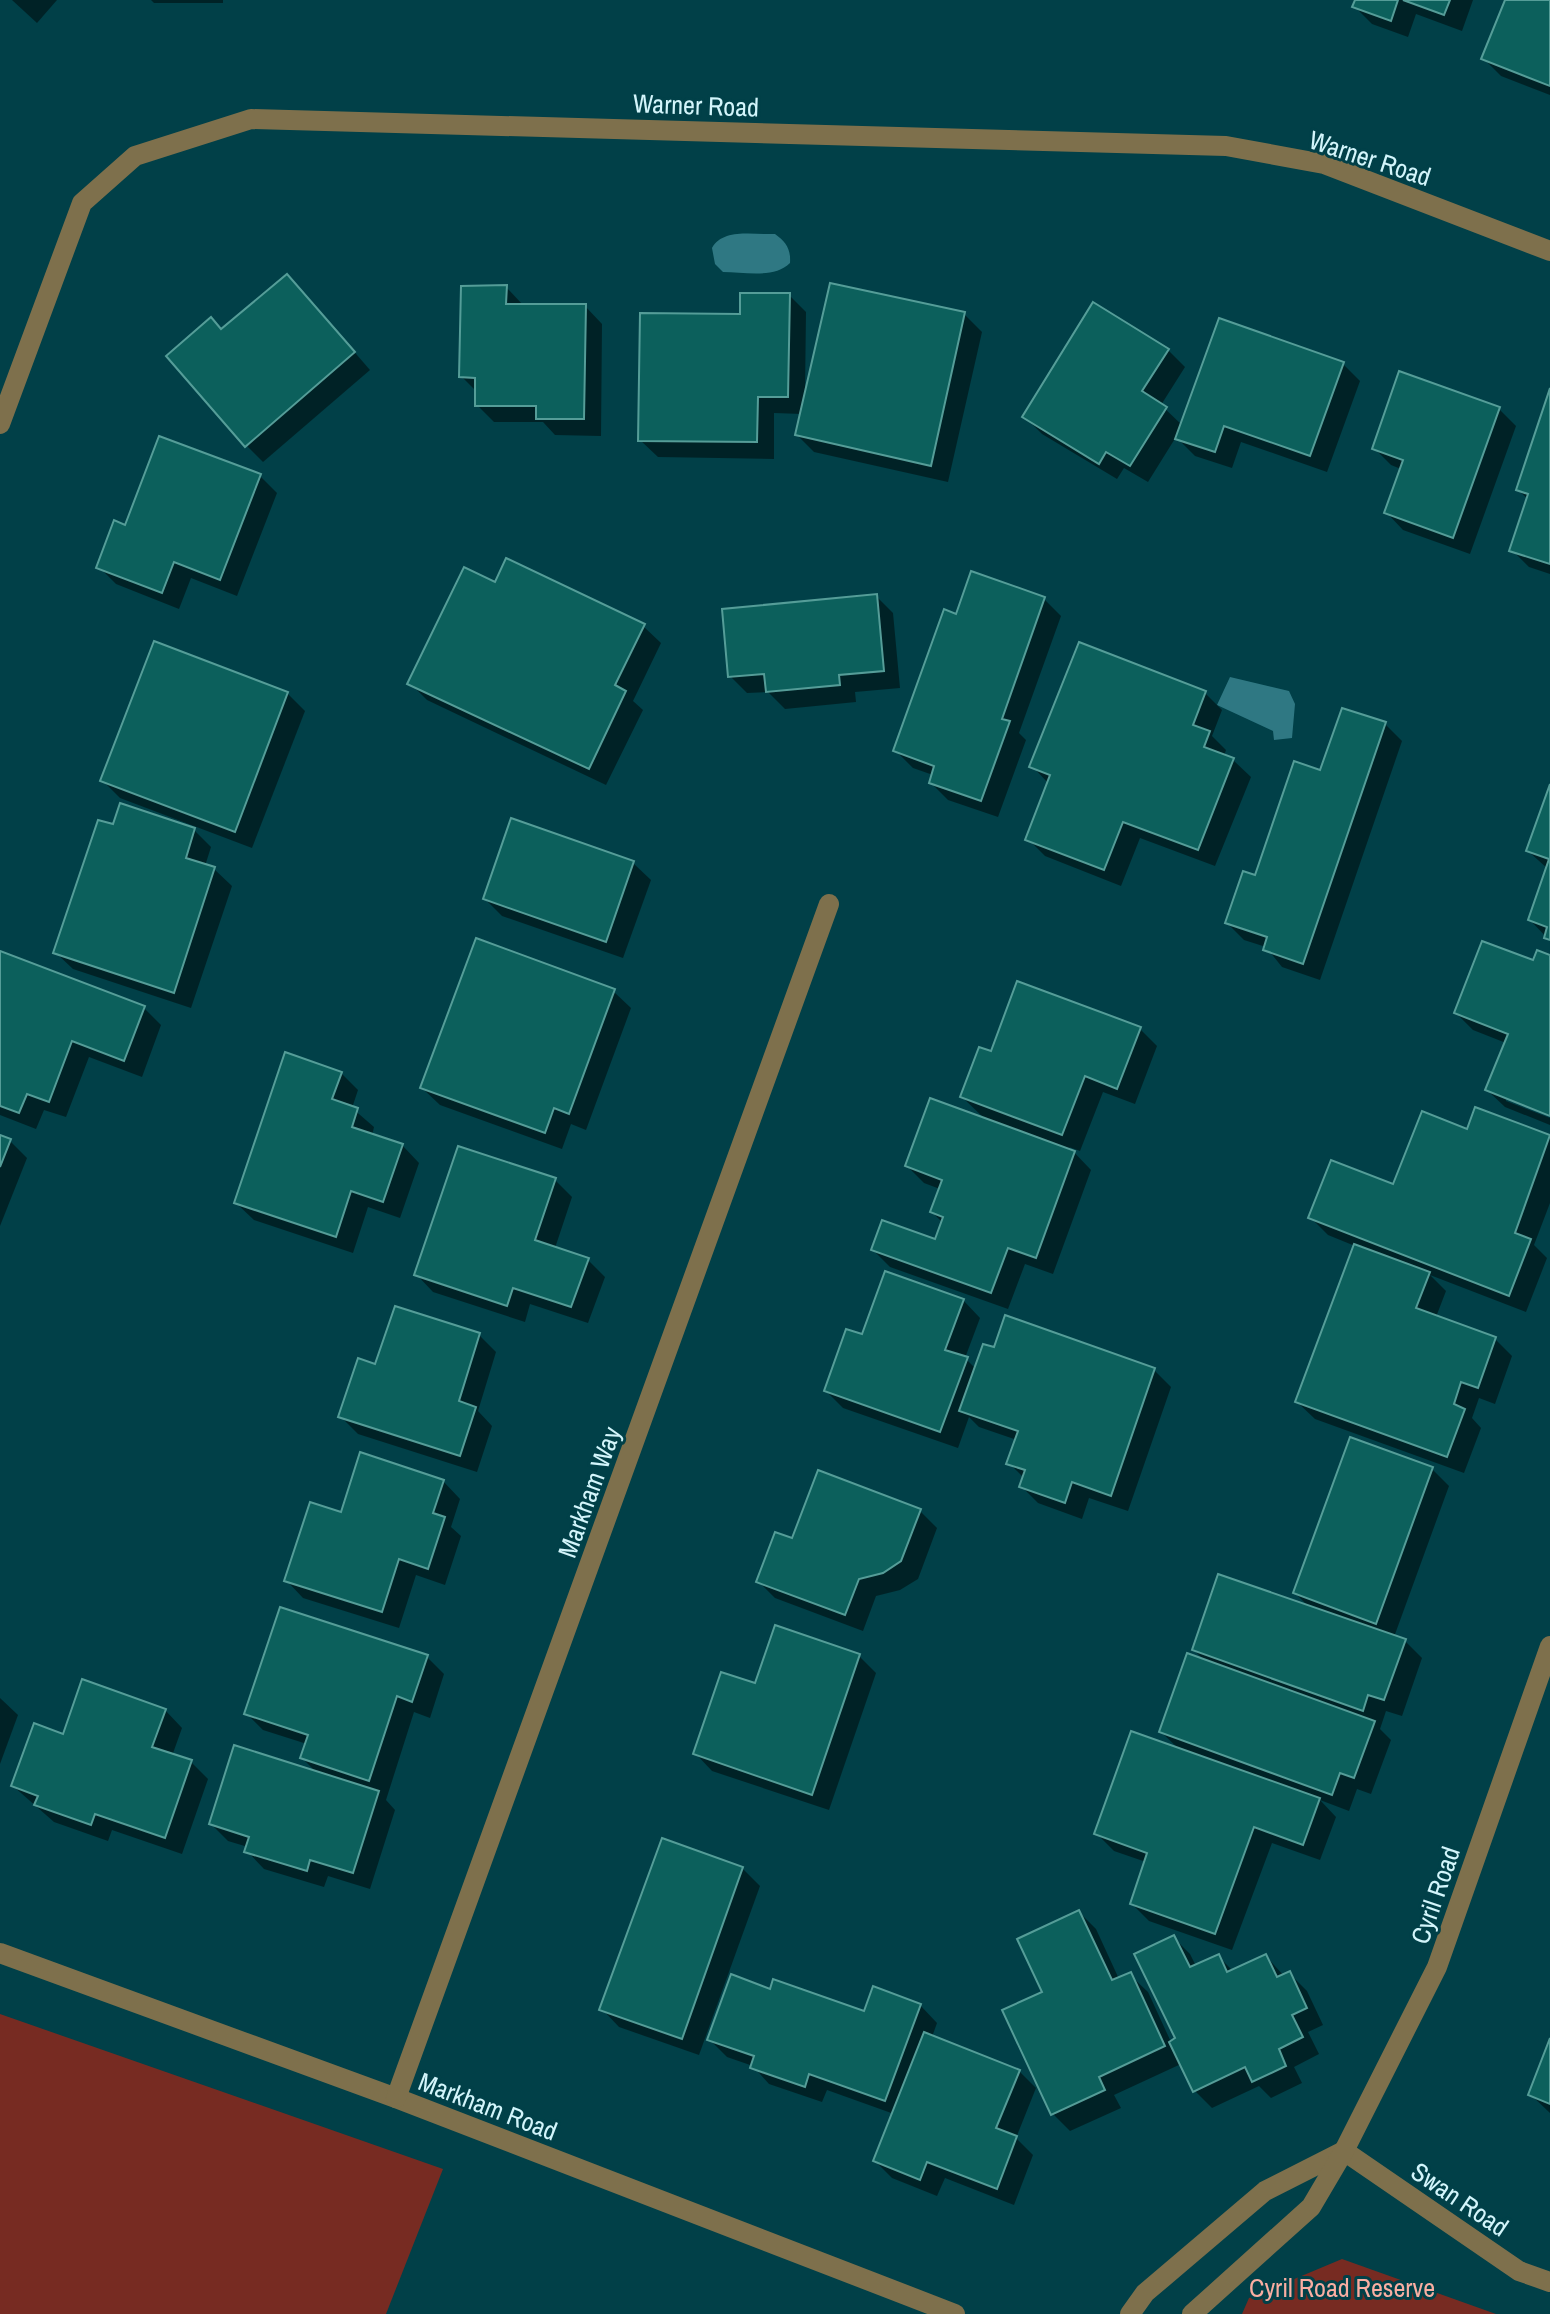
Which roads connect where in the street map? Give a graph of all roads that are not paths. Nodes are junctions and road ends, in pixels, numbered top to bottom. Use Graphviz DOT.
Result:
graph roads {
  1 [pos="1550,251"];
  2 [pos="0,424"];
  3 [pos="829,904"];
  4 [pos="1550,1646"];
  5 [pos="0,1953"];
  6 [pos="396,2098"];
  7 [pos="1344,2151"];
  8 [pos="1550,2282"];
  9 [pos="955,2314"];
  10 [pos="1130,2314"];
  11 [pos="1192,2314"];
  1 -- 2 [label="street, Warner Road"];
  3 -- 6 [label="street, Markham Way"];
  4 -- 7 [label="street, Cyril Road"];
  5 -- 6 [label="street, Markham Road"];
  6 -- 9 [label="street, Markham Road"];
  7 -- 8 [label="street, Swan Road"];
  7 -- 10 [label="street"];
  7 -- 11 [label="street, Cyril Road"];
}
